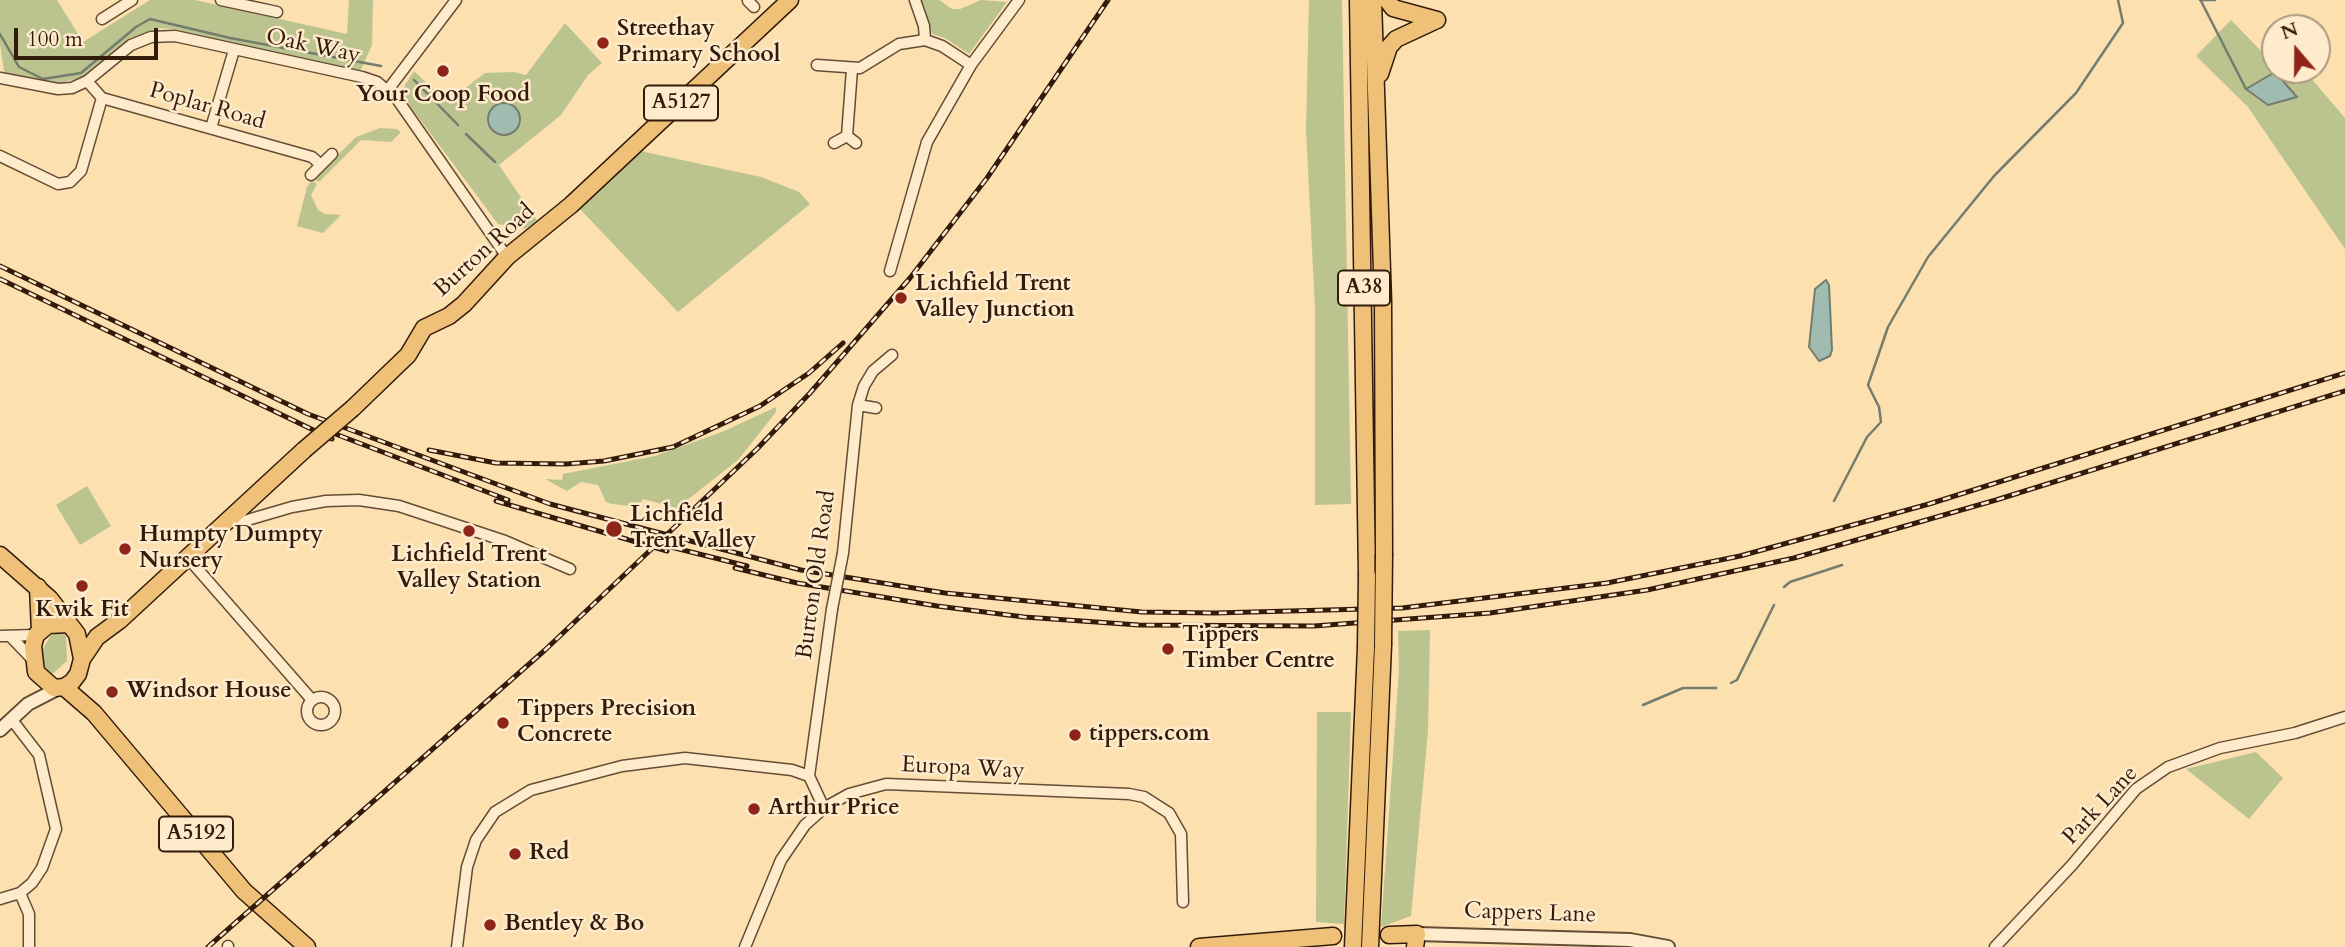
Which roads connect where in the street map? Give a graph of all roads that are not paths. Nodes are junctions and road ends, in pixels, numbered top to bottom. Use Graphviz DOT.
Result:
graph roads {
  1 [pos="132,0"];
  2 [pos="221,0"];
  3 [pos="456,0"];
  4 [pos="790,0"];
  5 [pos="915,0"];
  6 [pos="1019,0"];
  7 [pos="1358,0"];
  8 [pos="1373,0"];
  9 [pos="1387,0"];
  10 [pos="276,12"];
  11 [pos="102,19"];
  12 [pos="925,40"];
  13 [pos="234,50"];
  14 [pos="817,65"];
  15 [pos="971,65"];
  16 [pos="852,69"];
  17 [pos="0,78"];
  18 [pos="88,81"];
  19 [pos="387,91"];
  20 [pos="102,98"];
  21 [pos="1376,114"];
  22 [pos="211,128"];
  23 [pos="847,135"];
  24 [pos="834,143"];
  25 [pos="856,143"];
  26 [pos="332,154"];
  27 [pos="0,156"];
  28 [pos="321,165"];
  29 [pos="311,175"];
  30 [pos="507,257"];
  31 [pos="890,271"];
  32 [pos="892,355"];
  33 [pos="858,405"];
  34 [pos="876,408"];
  35 [pos="234,514"];
  36 [pos="0,555"];
  37 [pos="187,557"];
  38 [pos="570,569"];
  39 [pos="38,587"];
  40 [pos="120,620"];
  41 [pos="71,626"];
  42 [pos="38,633"];
  43 [pos="5,637"];
  44 [pos="80,663"];
  45 [pos="35,667"];
  46 [pos="62,688"];
  47 [pos="312,700"];
  48 [pos="28,705"];
  49 [pos="94,713"];
  50 [pos="2345,717"];
  51 [pos="12,720"];
  52 [pos="0,730"];
  53 [pos="809,776"];
  54 [pos="824,808"];
  55 [pos="20,892"];
  56 [pos="0,900"];
  57 [pos="1183,902"];
  58 [pos="1389,935"];
  59 [pos="1333,936"];
  60 [pos="1416,941"];
  61 [pos="1464,941"];
  62 [pos="1267,943"];
  63 [pos="1232,945"];
  64 [pos="29,947"];
  65 [pos="307,947"];
  66 [pos="457,947"];
  67 [pos="745,947"];
  68 [pos="1199,947"];
  69 [pos="1353,947"];
  70 [pos="1370,947"];
  71 [pos="1668,947"];
  72 [pos="1995,947"];
  1 -- 11 [label="street"];
  2 -- 10 [label="street"];
  3 -- 19 [label="street"];
  4 -- 30 [label="highway, Burton Road / A5127"];
  5 -- 12 [label="street"];
  6 -- 15 [label="street"];
  7 -- 69 [label="highway, A38, bridge"];
  8 -- 21 [label="highway, A38"];
  9 -- 21 [label="highway"];
  12 -- 15 [label="street"];
  12 -- 16 [label="street"];
  13 -- 18 [label="street, Oak Way"];
  13 -- 19 [label="street, Oak Way"];
  13 -- 22 [label="street"];
  14 -- 16 [label="street"];
  15 -- 31 [label="street"];
  16 -- 23 [label="street"];
  17 -- 18 [label="street, Oak Way"];
  18 -- 20 [label="street"];
  19 -- 30 [label="street, Oak Way"];
  20 -- 22 [label="street, Poplar Road"];
  20 -- 27 [label="street"];
  21 -- 70 [label="highway, A38, bridge"];
  22 -- 28 [label="street, Poplar Road"];
  23 -- 24 [label="street"];
  23 -- 25 [label="street"];
  26 -- 28 [label="street"];
  28 -- 29 [label="street"];
  30 -- 35 [label="highway, Burton Road / A5127, bridge"];
  32 -- 33 [label="street, Burton Old Road"];
  33 -- 34 [label="street"];
  33 -- 53 [label="street, Burton Old Road, bridge"];
  35 -- 37 [label="highway, Burton Road / A5127"];
  35 -- 38 [label="street"];
  36 -- 39 [label="highway"];
  37 -- 40 [label="highway, Burton Road / A5127"];
  37 -- 47 [label="street"];
  39 -- 41 [label="highway"];
  39 -- 42 [label="highway"];
  40 -- 41 [label="highway"];
  40 -- 44 [label="highway, A5127"];
  41 -- 42 [label="highway"];
  41 -- 44 [label="highway"];
  42 -- 43 [label="street"];
  42 -- 45 [label="highway"];
  43 -- 45 [label="street"];
  44 -- 46 [label="highway"];
  44 -- 49 [label="highway, A5192"];
  45 -- 46 [label="highway"];
  45 -- 48 [label="street"];
  46 -- 48 [label="street"];
  46 -- 49 [label="highway, A5192"];
  48 -- 51 [label="street"];
  49 -- 65 [label="highway, A5192"];
  50 -- 72 [label="street, Park Lane"];
  51 -- 52 [label="street"];
  51 -- 55 [label="street"];
  53 -- 54 [label="street"];
  53 -- 66 [label="street"];
  54 -- 57 [label="street, Europa Way"];
  54 -- 67 [label="street, Europa Way"];
  55 -- 56 [label="street"];
  55 -- 64 [label="street"];
  58 -- 60 [label="highway, Cappers Lane"];
  59 -- 62 [label="highway"];
  60 -- 61 [label="street, Cappers Lane"];
  61 -- 71 [label="street, Cappers Lane"];
  62 -- 63 [label="highway"];
  63 -- 68 [label="highway"];
}
